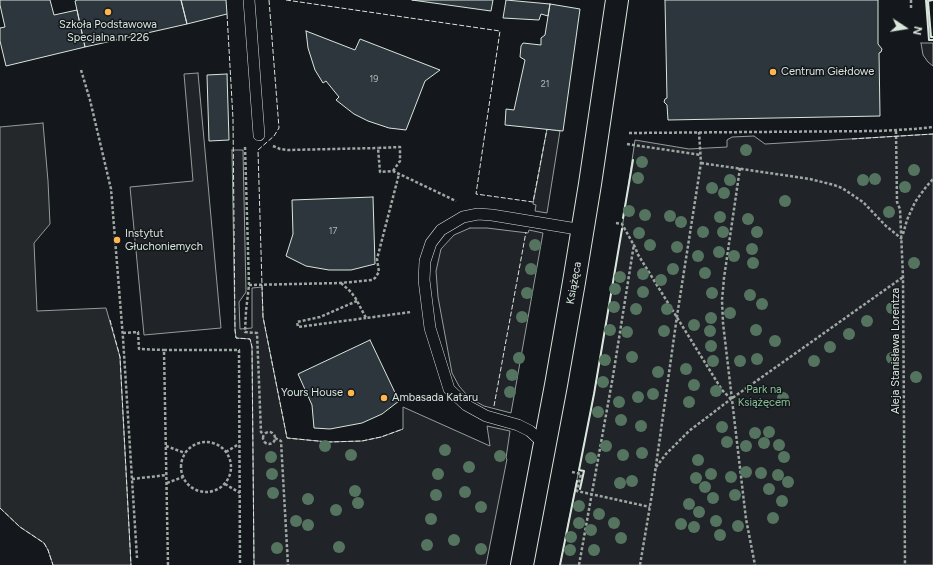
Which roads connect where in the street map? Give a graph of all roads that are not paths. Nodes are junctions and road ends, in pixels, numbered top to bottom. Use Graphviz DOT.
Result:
graph roads {
  1 [pos="249,0"];
  2 [pos="617,0"];
  3 [pos="259,135"];
  4 [pos="583,230"];
  5 [pos="545,445"];
  6 [pos="522,565"];
  1 -- 3 [label="lane"];
  2 -- 4 [label="street, Książęca"];
  4 -- 5 [label="street, Książęca"];
  4 -- 5 [label="lane"];
  5 -- 6 [label="street, Książęca"];
}
